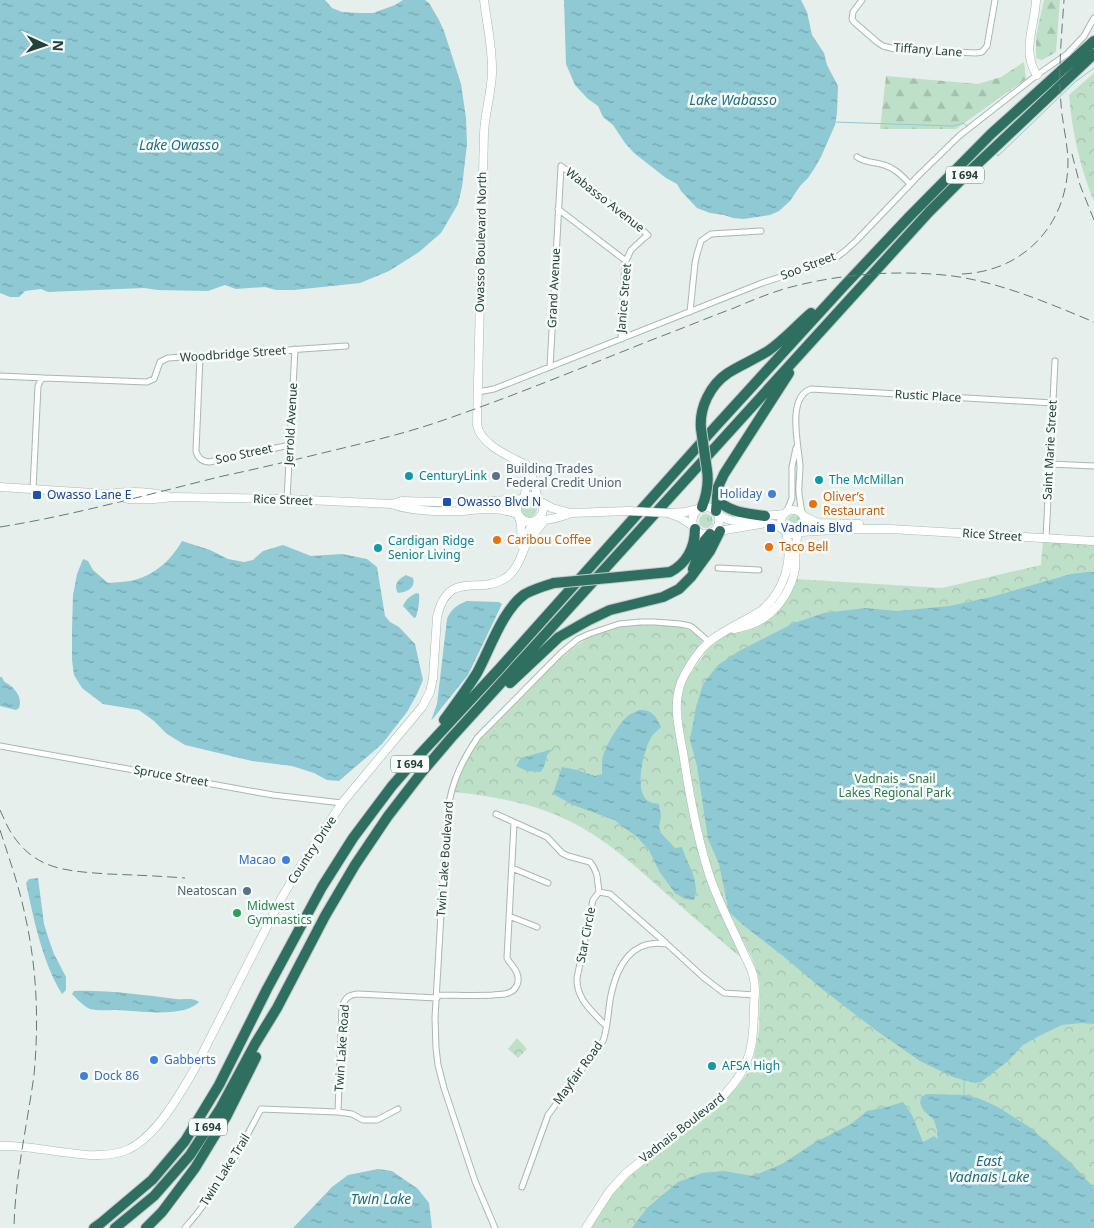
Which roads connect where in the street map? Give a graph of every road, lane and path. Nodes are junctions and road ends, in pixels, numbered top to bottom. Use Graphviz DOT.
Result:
graph roads {
  1 [pos="484,0"];
  2 [pos="862,0"];
  3 [pos="996,0"];
  4 [pos="1036,0"];
  5 [pos="1094,18"];
  6 [pos="1094,41"];
  7 [pos="1094,54"];
  8 [pos="1036,75"];
  9 [pos="857,157"];
  10 [pos="562,166"];
  11 [pos="910,184"];
  12 [pos="558,209"];
  13 [pos="761,231"];
  14 [pos="648,235"];
  15 [pos="626,260"];
  16 [pos="843,287"];
  17 [pos="690,312"];
  18 [pos="621,339"];
  19 [pos="346,346"];
  20 [pos="295,349"];
  21 [pos="804,349"];
  22 [pos="200,356"];
  23 [pos="1055,361"];
  24 [pos="550,367"];
  25 [pos="0,376"];
  26 [pos="42,379"];
  27 [pos="478,392"];
  28 [pos="1053,403"];
  29 [pos="797,442"];
  30 [pos="290,445"];
  31 [pos="520,463"];
  32 [pos="1050,464"];
  33 [pos="1094,466"];
  34 [pos="0,487"];
  35 [pos="33,489"];
  36 [pos="716,496"];
  37 [pos="522,498"];
  38 [pos="287,499"];
  39 [pos="540,501"];
  40 [pos="392,504"];
  41 [pos="700,508"];
  42 [pos="571,512"];
  43 [pos="717,512"];
  44 [pos="668,513"];
  45 [pos="785,513"];
  46 [pos="804,515"];
  47 [pos="518,516"];
  48 [pos="765,516"];
  49 [pos="538,521"];
  50 [pos="694,528"];
  51 [pos="890,528"];
  52 [pos="784,531"];
  53 [pos="714,532"];
  54 [pos="800,533"];
  55 [pos="1046,538"];
  56 [pos="1094,540"];
  57 [pos="524,548"];
  58 [pos="718,568"];
  59 [pos="759,570"];
  60 [pos="781,594"];
  61 [pos="709,642"];
  62 [pos="451,738"];
  63 [pos="0,746"];
  64 [pos="392,786"];
  65 [pos="342,803"];
  66 [pos="496,814"];
  67 [pos="514,823"];
  68 [pos="512,868"];
  69 [pos="548,882"];
  70 [pos="599,892"];
  71 [pos="509,916"];
  72 [pos="537,927"];
  73 [pos="666,944"];
  74 [pos="755,994"];
  75 [pos="437,996"];
  76 [pos="277,1008"];
  77 [pos="606,1026"];
  78 [pos="398,1109"];
  79 [pos="338,1112"];
  80 [pos="0,1146"];
  81 [pos="522,1187"];
  82 [pos="94,1228"];
  83 [pos="115,1228"];
  84 [pos="146,1228"];
  85 [pos="185,1228"];
  86 [pos="495,1228"];
  87 [pos="586,1228"];
  1 -- 27 [label="street, Owasso Boulevard North"];
  2 -- 3 [label="street, Tiffany Lane"];
  4 -- 8 [label="street"];
  5 -- 8 [label="street, Soo Street"];
  6 -- 16 [label="highway, I 694"];
  7 -- 21 [label="highway, I 694"];
  8 -- 11 [label="street, Soo Street"];
  9 -- 11 [label="street"];
  10 -- 12 [label="street, Grand Avenue"];
  10 -- 14 [label="street, Wabasso Avenue"];
  11 -- 17 [label="street, Soo Street"];
  12 -- 15 [label="street"];
  12 -- 24 [label="street, Grand Avenue"];
  13 -- 17 [label="street"];
  14 -- 15 [label="street, Janice Street"];
  15 -- 18 [label="street, Janice Street"];
  16 -- 41 [label="highway, bridge"];
  16 -- 64 [label="highway, I 694"];
  17 -- 18 [label="street, Soo Street"];
  18 -- 24 [label="street, Soo Street"];
  19 -- 20 [label="street, Woodbridge Street"];
  20 -- 22 [label="street, Woodbridge Street"];
  20 -- 30 [label="street, Jerrold Avenue"];
  21 -- 36 [label="highway"];
  21 -- 62 [label="highway, I 694"];
  22 -- 26 [label="street, Woodbridge Street"];
  22 -- 30 [label="street, Soo Street"];
  23 -- 28 [label="street, Saint Marie Street"];
  24 -- 27 [label="street, Soo Street"];
  25 -- 26 [label="street, Woodbridge Street"];
  26 -- 35 [label="street"];
  27 -- 31 [label="street, Owasso Boulevard North"];
  28 -- 29 [label="street, Rustic Place"];
  28 -- 32 [label="street, Saint Marie Street"];
  29 -- 45 [label="street"];
  29 -- 46 [label="street"];
  30 -- 38 [label="street, Jerrold Avenue"];
  31 -- 37 [label="street"];
  31 -- 39 [label="street, Owasso Boulevard North"];
  32 -- 33 [label="street"];
  32 -- 55 [label="street, Saint Marie Street"];
  34 -- 35 [label="street, Rice Street"];
  35 -- 38 [label="street, Rice Street"];
  36 -- 43 [label="highway"];
  36 -- 48 [label="highway"];
  37 -- 39 [label="street"];
  37 -- 40 [label="street, Rice Street"];
  37 -- 47 [label="street"];
  38 -- 40 [label="street, Rice Street"];
  39 -- 42 [label="street"];
  39 -- 49 [label="street"];
  40 -- 47 [label="street, Rice Street"];
  41 -- 43 [label="street"];
  41 -- 44 [label="street"];
  41 -- 50 [label="street"];
  42 -- 44 [label="street, bridge"];
  42 -- 49 [label="street"];
  43 -- 48 [label="street"];
  43 -- 53 [label="street"];
  44 -- 50 [label="street"];
  45 -- 46 [label="street"];
  45 -- 48 [label="street"];
  45 -- 52 [label="street"];
  46 -- 51 [label="street, Rice Street"];
  46 -- 54 [label="street"];
  47 -- 49 [label="street"];
  47 -- 57 [label="street"];
  49 -- 57 [label="street, Country Drive"];
  50 -- 53 [label="street"];
  50 -- 64 [label="highway, bridge"];
  51 -- 54 [label="street, Rice Street"];
  51 -- 55 [label="street, Rice Street"];
  52 -- 53 [label="street"];
  52 -- 54 [label="street"];
  52 -- 60 [label="street"];
  53 -- 62 [label="highway"];
  54 -- 60 [label="street"];
  55 -- 56 [label="street, Rice Street"];
  57 -- 65 [label="street, Country Drive"];
  58 -- 59 [label="street"];
  60 -- 61 [label="street, Vadnais Boulevard"];
  61 -- 74 [label="street, Vadnais Boulevard"];
  61 -- 75 [label="street, Twin Lake Boulevard"];
  62 -- 76 [label="highway, I 694"];
  63 -- 65 [label="street, Spruce Street"];
  64 -- 82 [label="highway, I 694"];
  65 -- 80 [label="street, Country Drive"];
  66 -- 67 [label="street"];
  67 -- 68 [label="street"];
  67 -- 70 [label="street"];
  68 -- 69 [label="street"];
  68 -- 71 [label="street"];
  70 -- 73 [label="street, Star Circle"];
  70 -- 77 [label="street, Star Circle"];
  71 -- 72 [label="street"];
  71 -- 75 [label="street"];
  73 -- 74 [label="street"];
  73 -- 77 [label="street, Mayfair Road"];
  74 -- 87 [label="street, Vadnais Boulevard"];
  75 -- 79 [label="street, Twin Lake Road"];
  75 -- 86 [label="street, Twin Lake Boulevard"];
  76 -- 83 [label="highway, I 694"];
  76 -- 84 [label="highway"];
  77 -- 81 [label="street, Mayfair Road"];
  78 -- 79 [label="street"];
  79 -- 85 [label="street, Twin Lake Trail"];
}
